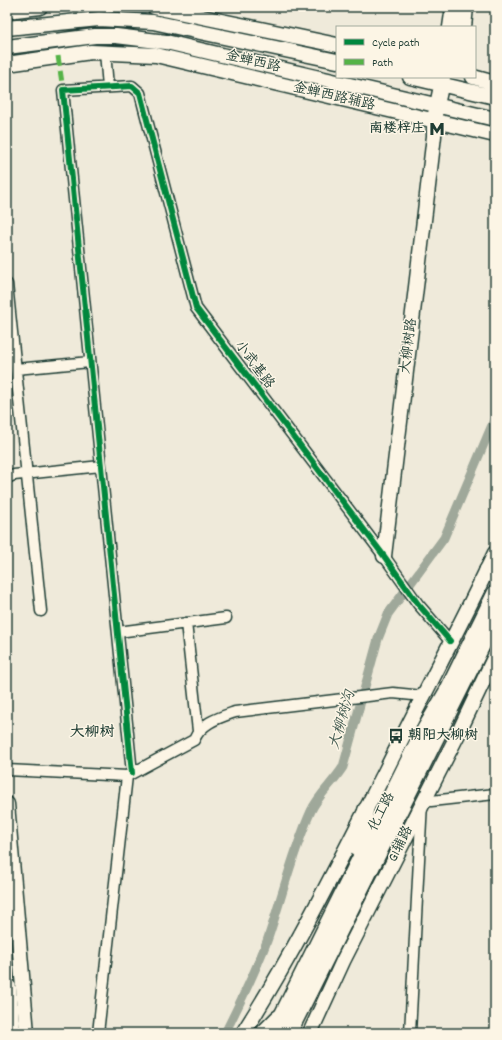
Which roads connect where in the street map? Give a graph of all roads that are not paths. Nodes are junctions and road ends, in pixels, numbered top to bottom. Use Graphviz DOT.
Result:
graph roads {
  1 [pos="40,7"];
  2 [pos="154,7"];
  3 [pos="452,7"];
  4 [pos="466,7"];
  5 [pos="7,11"];
  6 [pos="228,22"];
  7 [pos="450,26"];
  8 [pos="464,26"];
  9 [pos="7,28"];
  10 [pos="336,45"];
  11 [pos="7,47"];
  12 [pos="280,49"];
  13 [pos="105,52"];
  14 [pos="336,61"];
  15 [pos="7,64"];
  16 [pos="279,68"];
  17 [pos="219,70"];
  18 [pos="418,78"];
  19 [pos="476,78"];
  20 [pos="442,81"];
  21 [pos="456,83"];
  22 [pos="495,83"];
  23 [pos="108,88"];
  24 [pos="495,97"];
  25 [pos="444,106"];
  26 [pos="495,119"];
  27 [pos="438,121"];
  28 [pos="495,135"];
  29 [pos="7,284"];
  30 [pos="8,305"];
  31 [pos="90,362"];
  32 [pos="16,369"];
  33 [pos="101,466"];
  34 [pos="26,473"];
  35 [pos="9,474"];
  36 [pos="495,553"];
  37 [pos="384,556"];
  38 [pos="491,566"];
  39 [pos="495,593"];
  40 [pos="41,611"];
  41 [pos="226,618"];
  42 [pos="495,620"];
  43 [pos="186,623"];
  44 [pos="118,632"];
  45 [pos="450,641"];
  46 [pos="495,656"];
  47 [pos="423,696"];
  48 [pos="198,732"];
  49 [pos="7,770"];
  50 [pos="130,774"];
  51 [pos="495,794"];
  52 [pos="422,802"];
  53 [pos="7,804"];
  54 [pos="366,809"];
  55 [pos="353,871"];
  56 [pos="373,901"];
  57 [pos="331,949"];
  58 [pos="7,988"];
  59 [pos="280,1028"];
  60 [pos="11,1033"];
  61 [pos="27,1033"];
  62 [pos="98,1033"];
  63 [pos="243,1033"];
  64 [pos="265,1033"];
  65 [pos="310,1033"];
  66 [pos="410,1033"];
  1 -- 5 [label="street"];
  2 -- 6 [label="street"];
  3 -- 7 [label="street"];
  4 -- 8 [label="street"];
  6 -- 10 [label="street"];
  6 -- 12 [label="street"];
  9 -- 12 [label="street, 金蝉西路"];
  11 -- 16 [label="street, 金蝉西路"];
  12 -- 14 [label="street, 金蝉西路"];
  13 -- 15 [label="street, 金蝉西路辅路"];
  13 -- 17 [label="street, 金蝉西路辅路"];
  13 -- 23 [label="street"];
  16 -- 17 [label="street"];
  16 -- 25 [label="street, 金蝉西路"];
  17 -- 27 [label="street, 金蝉西路辅路"];
  18 -- 20 [label="street"];
  19 -- 22 [label="street"];
  20 -- 21 [label="street"];
  20 -- 25 [label="street, 大柳树路"];
  21 -- 24 [label="street"];
  21 -- 25 [label="street, 大柳树路"];
  23 -- 31 [label="street, 小武基路"];
  23 -- 37 [label="street, 小武基路"];
  25 -- 26 [label="street, 金蝉西路"];
  25 -- 27 [label="street, 大柳树路"];
  27 -- 28 [label="street, 金蝉西路辅路"];
  27 -- 37 [label="street, 大柳树路"];
  29 -- 30 [label="street"];
  30 -- 32 [label="street"];
  31 -- 32 [label="street"];
  31 -- 33 [label="street"];
  32 -- 34 [label="street"];
  33 -- 34 [label="street"];
  33 -- 44 [label="street"];
  34 -- 35 [label="street"];
  34 -- 40 [label="street"];
  36 -- 38 [label="street"];
  37 -- 45 [label="street, 小武基路"];
  38 -- 45 [label="street"];
  39 -- 55 [label="main road, 化工路"];
  41 -- 43 [label="street"];
  42 -- 57 [label="main road, 化工路"];
  43 -- 44 [label="street"];
  43 -- 48 [label="street"];
  44 -- 50 [label="street"];
  45 -- 47 [label="street"];
  46 -- 52 [label="street, G1辅路"];
  47 -- 48 [label="street"];
  47 -- 54 [label="street"];
  48 -- 50 [label="street"];
  49 -- 50 [label="street"];
  50 -- 62 [label="street"];
  51 -- 52 [label="street"];
  52 -- 56 [label="street, G1辅路"];
  52 -- 66 [label="street"];
  53 -- 61 [label="street"];
  54 -- 55 [label="main road"];
  54 -- 63 [label="street"];
  55 -- 59 [label="main road, 化工路"];
  56 -- 57 [label="street"];
  56 -- 65 [label="street, G1辅路"];
  57 -- 59 [label="main road, 化工路"];
  58 -- 60 [label="highway"];
  59 -- 64 [label="highway"];
}
